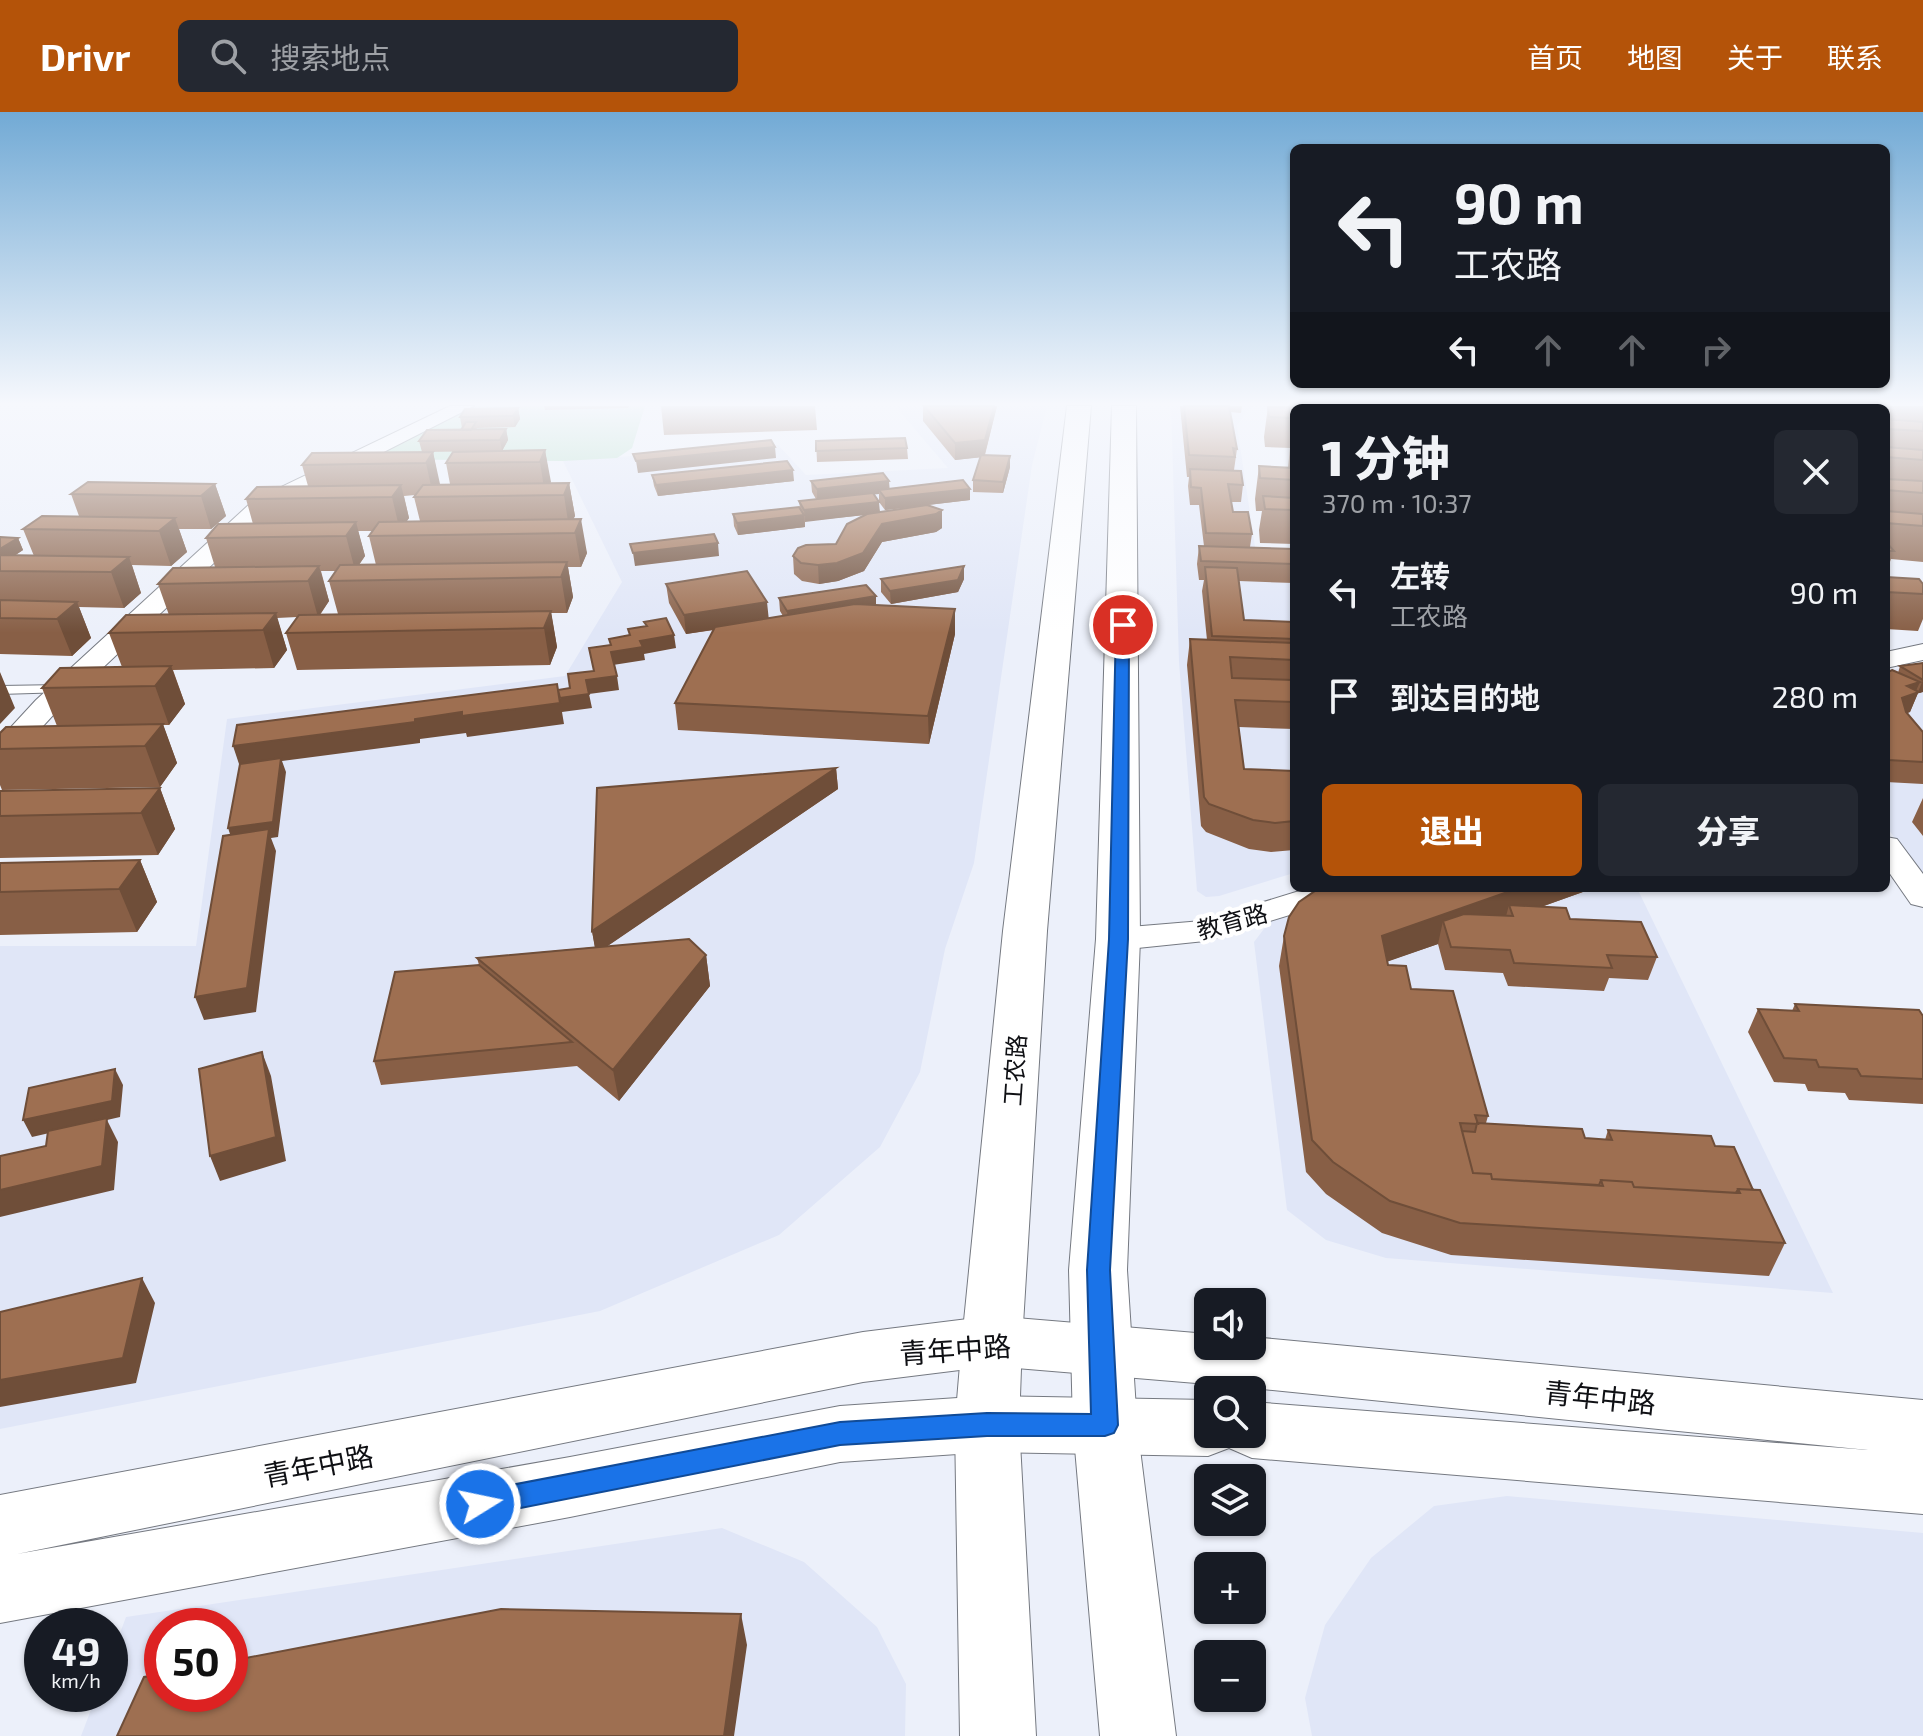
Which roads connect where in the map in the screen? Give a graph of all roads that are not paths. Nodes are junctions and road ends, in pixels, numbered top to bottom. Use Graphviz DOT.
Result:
graph roads {
  1 [pos="310,482"];
  2 [pos="1071,482"];
  3 [pos="1123,482"];
  4 [pos="1923,652"];
  5 [pos="1890,659"];
  6 [pos="65,689"];
  7 [pos="0,690"];
  8 [pos="0,756"];
  9 [pos="1890,852"];
  10 [pos="1330,892"];
  11 [pos="1923,897"];
  12 [pos="1118,939"];
  13 [pos="992,1341"];
  14 [pos="1101,1349"];
  15 [pos="987,1424"];
  16 [pos="1105,1425"];
  17 [pos="1194,1428"];
  18 [pos="1923,1428"];
  19 [pos="1266,1431"];
  20 [pos="1923,1484"];
  21 [pos="0,1526"];
  22 [pos="0,1590"];
  23 [pos="998,1736"];
  24 [pos="1138,1736"];
  1 -- 6 [label="street"];
  2 -- 13 [label="main road, 工农路"];
  3 -- 12 [label="main road"];
  4 -- 5 [label="street"];
  6 -- 7 [label="lane"];
  6 -- 8 [label="street"];
  9 -- 11 [label="street"];
  10 -- 12 [label="street, 教育路"];
  12 -- 14 [label="main road"];
  13 -- 14 [label="main road, 青年中路"];
  13 -- 15 [label="main road, 工农路"];
  13 -- 21 [label="main road, 青年中路"];
  14 -- 16 [label="main road"];
  14 -- 18 [label="main road, 青年中路"];
  15 -- 16 [label="main road"];
  15 -- 22 [label="main road"];
  15 -- 23 [label="main road, 工农路"];
  16 -- 17 [label="main road"];
  16 -- 24 [label="main road"];
  19 -- 20 [label="main road"];
}
